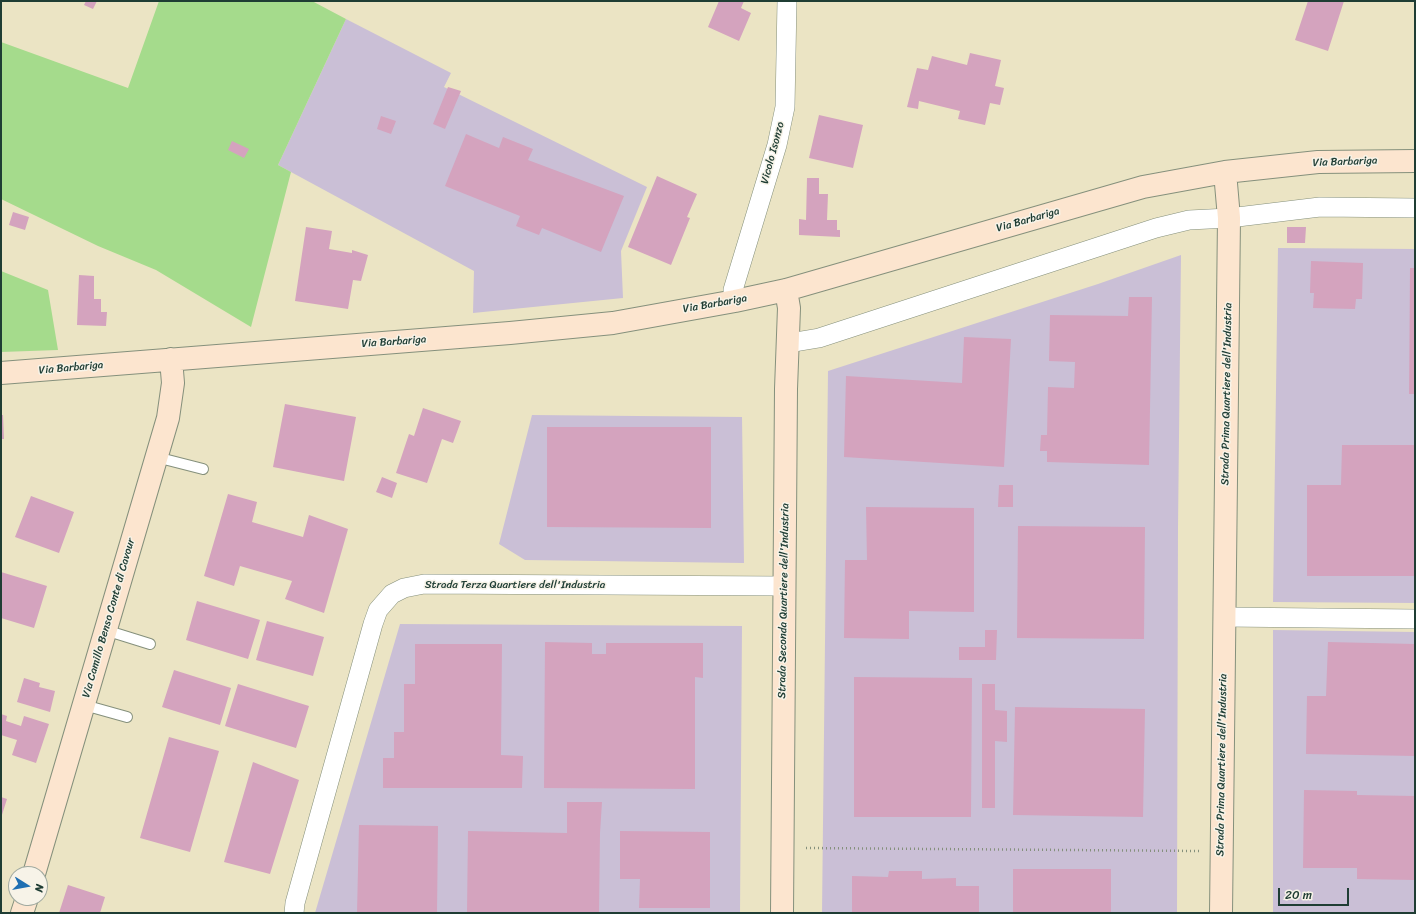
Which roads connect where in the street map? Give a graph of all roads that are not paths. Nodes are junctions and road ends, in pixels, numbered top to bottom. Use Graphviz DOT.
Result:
graph roads {
  1 [pos="787,1"];
  2 [pos="1415,161"];
  3 [pos="1225,172"];
  4 [pos="1415,208"];
  5 [pos="1229,218"];
  6 [pos="786,290"];
  7 [pos="735,301"];
  8 [pos="788,343"];
  9 [pos="171,360"];
  10 [pos="1,373"];
  11 [pos="156,457"];
  12 [pos="203,469"];
  13 [pos="784,586"];
  14 [pos="1224,617"];
  15 [pos="1415,619"];
  16 [pos="105,630"];
  17 [pos="150,644"];
  18 [pos="84,705"];
  19 [pos="127,717"];
  20 [pos="36,866"];
  21 [pos="294,913"];
  22 [pos="782,913"];
  23 [pos="1221,913"];
  1 -- 7 [label="street, Vicolo Isonzo"];
  2 -- 3 [label="street, Via Barbariga"];
  3 -- 5 [label="street, Strada Prima Quartiere dell'Industria"];
  3 -- 6 [label="street, Via Barbariga"];
  4 -- 5 [label="street"];
  5 -- 8 [label="street"];
  5 -- 14 [label="street, Strada Prima Quartiere dell'Industria"];
  6 -- 7 [label="street, Via Barbariga"];
  6 -- 8 [label="street, Strada Seconda Quartiere dell'Industria"];
  7 -- 9 [label="street, Via Barbariga"];
  8 -- 13 [label="street, Strada Seconda Quartiere dell'Industria"];
  9 -- 10 [label="street, Via Barbariga"];
  9 -- 11 [label="street, Via Camillo Benso Conte di Cavour"];
  11 -- 12 [label="lane"];
  11 -- 16 [label="street, Via Camillo Benso Conte di Cavour"];
  13 -- 21 [label="street, Strada Terza Quartiere dell'Industria"];
  13 -- 22 [label="street, Strada Seconda Quartiere dell'Industria"];
  14 -- 15 [label="street"];
  14 -- 23 [label="street, Strada Prima Quartiere dell'Industria"];
  16 -- 17 [label="lane"];
  16 -- 18 [label="street, Via Camillo Benso Conte di Cavour"];
  18 -- 19 [label="lane"];
  18 -- 20 [label="street, Via Camillo Benso Conte di Cavour"];
}
